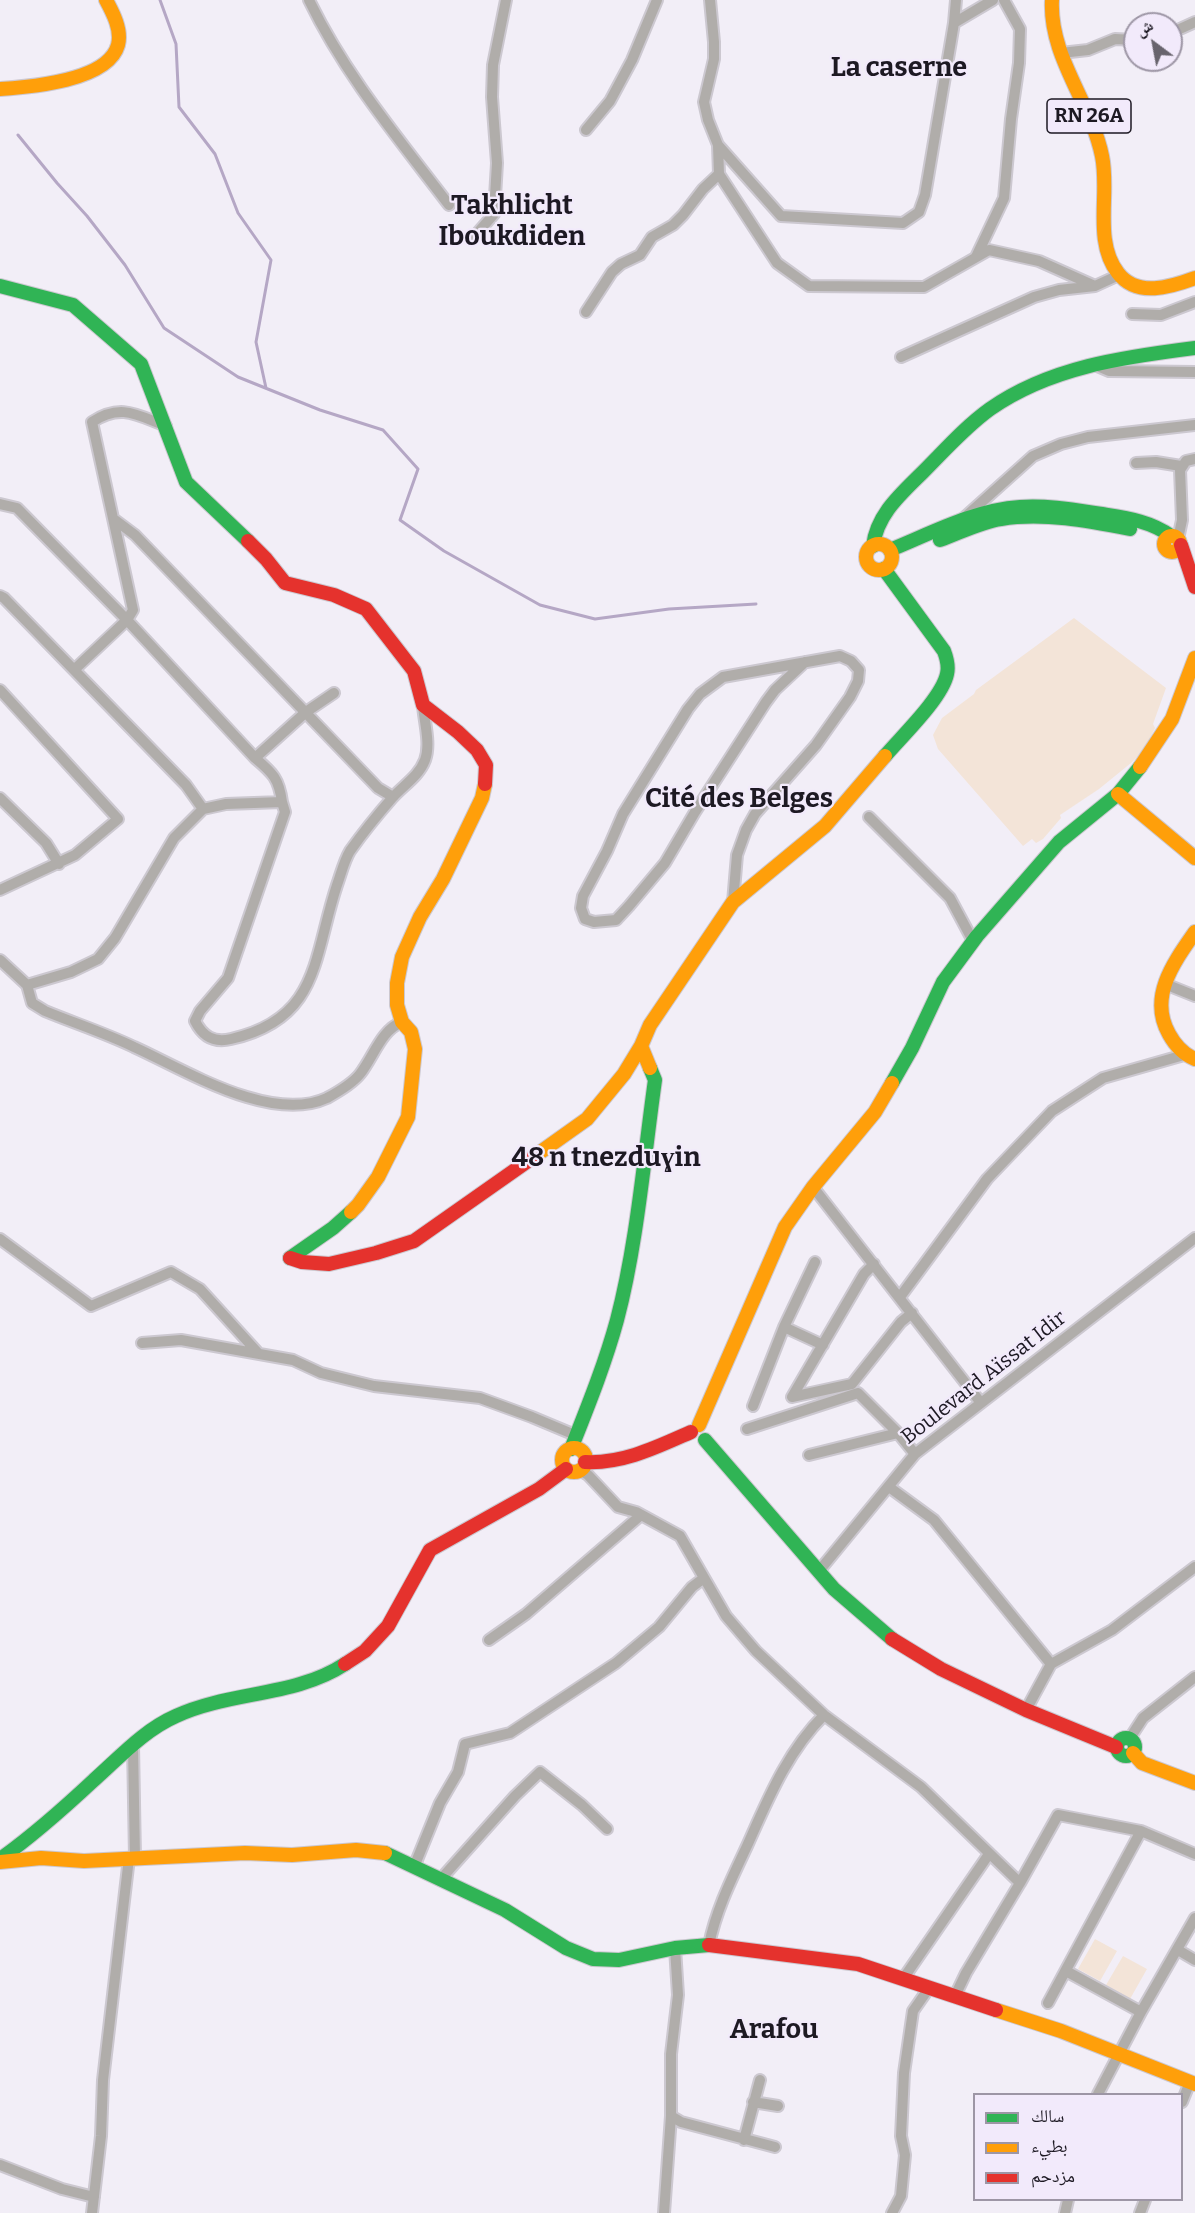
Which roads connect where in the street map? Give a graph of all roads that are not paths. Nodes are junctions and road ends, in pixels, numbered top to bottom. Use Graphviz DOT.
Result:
graph roads {
  1 [pos="106,0"];
  2 [pos="309,0"];
  3 [pos="506,0"];
  4 [pos="657,0"];
  5 [pos="710,0"];
  6 [pos="956,0"];
  7 [pos="993,0"];
  8 [pos="1004,0"];
  9 [pos="1052,0"];
  10 [pos="954,23"];
  11 [pos="1123,39"];
  12 [pos="1061,53"];
  13 [pos="0,89"];
  14 [pos="586,130"];
  15 [pos="717,144"];
  16 [pos="719,174"];
  17 [pos="449,205"];
  18 [pos="474,237"];
  19 [pos="976,258"];
  20 [pos="1119,275"];
  21 [pos="1195,278"];
  22 [pos="0,286"];
  23 [pos="1095,286"];
  24 [pos="1195,302"];
  25 [pos="586,312"];
  26 [pos="1132,314"];
  27 [pos="1195,348"];
  28 [pos="901,357"];
  29 [pos="1095,365"];
  30 [pos="1195,372"];
  31 [pos="1195,425"];
  32 [pos="166,426"];
  33 [pos="1195,459"];
  34 [pos="1136,463"];
  35 [pos="1181,466"];
  36 [pos="0,504"];
  37 [pos="115,520"];
  38 [pos="961,521"];
  39 [pos="1173,542"];
  40 [pos="873,546"];
  41 [pos="889,560"];
  42 [pos="1195,588"];
  43 [pos="0,596"];
  44 [pos="127,620"];
  45 [pos="1195,658"];
  46 [pos="805,662"];
  47 [pos="75,669"];
  48 [pos="0,690"];
  49 [pos="334,693"];
  50 [pos="423,705"];
  51 [pos="306,712"];
  52 [pos="255,758"];
  53 [pos="1119,794"];
  54 [pos="393,797"];
  55 [pos="0,798"];
  56 [pos="282,802"];
  57 [pos="203,809"];
  58 [pos="869,817"];
  59 [pos="1195,858"];
  60 [pos="59,864"];
  61 [pos="0,890"];
  62 [pos="733,902"];
  63 [pos="1195,932"];
  64 [pos="973,941"];
  65 [pos="0,960"];
  66 [pos="1165,984"];
  67 [pos="27,985"];
  68 [pos="1195,996"];
  69 [pos="402,1022"];
  70 [pos="641,1046"];
  71 [pos="1190,1057"];
  72 [pos="813,1187"];
  73 [pos="1195,1238"];
  74 [pos="0,1239"];
  75 [pos="815,1262"];
  76 [pos="874,1264"];
  77 [pos="900,1297"];
  78 [pos="912,1313"];
  79 [pos="784,1327"];
  80 [pos="142,1343"];
  81 [pos="823,1346"];
  82 [pos="259,1354"];
  83 [pos="981,1403"];
  84 [pos="753,1406"];
  85 [pos="695,1429"];
  86 [pos="747,1429"];
  87 [pos="898,1433"];
  88 [pos="573,1442"];
  89 [pos="915,1454"];
  90 [pos="809,1455"];
  91 [pos="577,1467"];
  92 [pos="889,1487"];
  93 [pos="641,1515"];
  94 [pos="1195,1567"];
  95 [pos="819,1571"];
  96 [pos="704,1578"];
  97 [pos="489,1640"];
  98 [pos="1052,1664"];
  99 [pos="1195,1677"];
  100 [pos="1026,1710"];
  101 [pos="824,1715"];
  102 [pos="1130,1738"];
  103 [pos="133,1745"];
  104 [pos="1116,1747"];
  105 [pos="1133,1753"];
  106 [pos="1195,1783"];
  107 [pos="607,1829"];
  108 [pos="1141,1830"];
  109 [pos="989,1854"];
  110 [pos="1195,1854"];
  111 [pos="132,1858"];
  112 [pos="0,1860"];
  113 [pos="414,1868"];
  114 [pos="440,1880"];
  115 [pos="1020,1883"];
  116 [pos="1195,1918"];
  117 [pos="710,1945"];
  118 [pos="675,1948"];
  119 [pos="1178,1950"];
  120 [pos="1195,1960"];
  121 [pos="1066,1971"];
  122 [pos="903,1979"];
  123 [pos="929,1988"];
  124 [pos="955,1996"];
  125 [pos="1048,2003"];
  126 [pos="1142,2012"];
  127 [pos="1119,2054"];
  128 [pos="760,2080"];
  129 [pos="1192,2083"];
  130 [pos="1099,2093"];
  131 [pos="1183,2100"];
  132 [pos="753,2102"];
  133 [pos="778,2106"];
  134 [pos="671,2116"];
  135 [pos="744,2140"];
  136 [pos="775,2147"];
  137 [pos="0,2165"];
  138 [pos="94,2197"];
  139 [pos="92,2213"];
  140 [pos="664,2213"];
  141 [pos="892,2213"];
  1 -- 13 [label="street"];
  2 -- 17 [label="street"];
  3 -- 18 [label="street"];
  4 -- 14 [label="street"];
  5 -- 15 [label="street"];
  6 -- 10 [label="street"];
  7 -- 10 [label="street"];
  8 -- 19 [label="street"];
  9 -- 12 [label="street, RN 26A"];
  10 -- 15 [label="street"];
  11 -- 12 [label="street"];
  12 -- 20 [label="street, RN 26A"];
  15 -- 16 [label="street"];
  16 -- 19 [label="street"];
  16 -- 25 [label="street"];
  19 -- 23 [label="street"];
  20 -- 21 [label="street"];
  20 -- 23 [label="street"];
  22 -- 32 [label="street"];
  23 -- 28 [label="street"];
  24 -- 26 [label="street"];
  27 -- 29 [label="street"];
  29 -- 30 [label="street"];
  29 -- 40 [label="street"];
  31 -- 38 [label="street"];
  32 -- 37 [label="street"];
  32 -- 50 [label="street"];
  33 -- 35 [label="street"];
  34 -- 35 [label="street"];
  35 -- 39 [label="street"];
  36 -- 44 [label="street"];
  37 -- 44 [label="street"];
  37 -- 51 [label="street"];
  38 -- 39 [label="street"];
  38 -- 41 [label="street"];
  39 -- 41 [label="street"];
  39 -- 42 [label="street"];
  40 -- 41 [label="street"];
  40 -- 41 [label="street"];
  41 -- 62 [label="street"];
  43 -- 47 [label="street"];
  44 -- 47 [label="street"];
  44 -- 52 [label="street"];
  45 -- 53 [label="street"];
  46 -- 46 [label="street"];
  46 -- 62 [label="street"];
  47 -- 57 [label="street"];
  48 -- 60 [label="street"];
  49 -- 51 [label="street"];
  50 -- 54 [label="street"];
  50 -- 69 [label="street"];
  51 -- 52 [label="street"];
  51 -- 54 [label="street"];
  52 -- 56 [label="street"];
  53 -- 59 [label="street"];
  53 -- 64 [label="street"];
  54 -- 56 [label="street"];
  55 -- 60 [label="street"];
  56 -- 57 [label="street"];
  57 -- 67 [label="street"];
  58 -- 64 [label="street"];
  60 -- 61 [label="street"];
  62 -- 70 [label="street"];
  63 -- 66 [label="street"];
  64 -- 72 [label="street"];
  65 -- 67 [label="street"];
  66 -- 68 [label="street"];
  66 -- 71 [label="street"];
  67 -- 69 [label="street"];
  69 -- 70 [label="street"];
  70 -- 88 [label="street"];
  71 -- 77 [label="street"];
  72 -- 76 [label="street"];
  72 -- 85 [label="street"];
  73 -- 83 [label="street, Boulevard Aïssat Idir"];
  74 -- 82 [label="street"];
  75 -- 79 [label="street"];
  76 -- 77 [label="street"];
  76 -- 81 [label="street"];
  77 -- 78 [label="street"];
  78 -- 81 [label="street"];
  78 -- 83 [label="street"];
  79 -- 81 [label="street"];
  79 -- 84 [label="street"];
  80 -- 82 [label="street"];
  82 -- 88 [label="street"];
  83 -- 89 [label="street, Boulevard Aïssat Idir"];
  85 -- 91 [label="street"];
  85 -- 95 [label="street"];
  86 -- 87 [label="street"];
  87 -- 89 [label="street"];
  87 -- 90 [label="street"];
  88 -- 91 [label="street"];
  88 -- 91 [label="street"];
  89 -- 92 [label="street, Boulevard Aïssat Idir"];
  91 -- 93 [label="street"];
  91 -- 103 [label="street"];
  92 -- 95 [label="street, Boulevard Aïssat Idir"];
  92 -- 98 [label="street"];
  93 -- 96 [label="street"];
  93 -- 97 [label="street"];
  94 -- 98 [label="street"];
  95 -- 100 [label="street"];
  96 -- 101 [label="street"];
  96 -- 113 [label="street"];
  98 -- 100 [label="street"];
  99 -- 102 [label="street"];
  100 -- 104 [label="street"];
  101 -- 109 [label="street"];
  101 -- 117 [label="street"];
  102 -- 104 [label="street"];
  102 -- 105 [label="street"];
  103 -- 111 [label="street"];
  103 -- 112 [label="street"];
  104 -- 105 [label="street"];
  105 -- 106 [label="street"];
  107 -- 114 [label="street"];
  108 -- 110 [label="street"];
  108 -- 115 [label="street"];
  108 -- 121 [label="street"];
  109 -- 115 [label="street"];
  109 -- 122 [label="street"];
  111 -- 112 [label="street"];
  111 -- 113 [label="street"];
  111 -- 138 [label="street"];
  113 -- 114 [label="street"];
  114 -- 118 [label="street"];
  115 -- 124 [label="street"];
  116 -- 119 [label="street"];
  117 -- 118 [label="street"];
  117 -- 122 [label="street"];
  118 -- 134 [label="street"];
  119 -- 120 [label="street"];
  119 -- 126 [label="street"];
  121 -- 125 [label="street"];
  121 -- 126 [label="street"];
  122 -- 123 [label="street"];
  123 -- 124 [label="street"];
  123 -- 141 [label="street"];
  124 -- 127 [label="street"];
  126 -- 127 [label="street"];
  127 -- 129 [label="street"];
  127 -- 130 [label="street"];
  128 -- 132 [label="street"];
  129 -- 131 [label="street"];
  132 -- 133 [label="street"];
  132 -- 135 [label="street"];
  134 -- 135 [label="street"];
  134 -- 140 [label="street"];
  135 -- 136 [label="street"];
  137 -- 138 [label="street"];
  138 -- 139 [label="street"];
}
